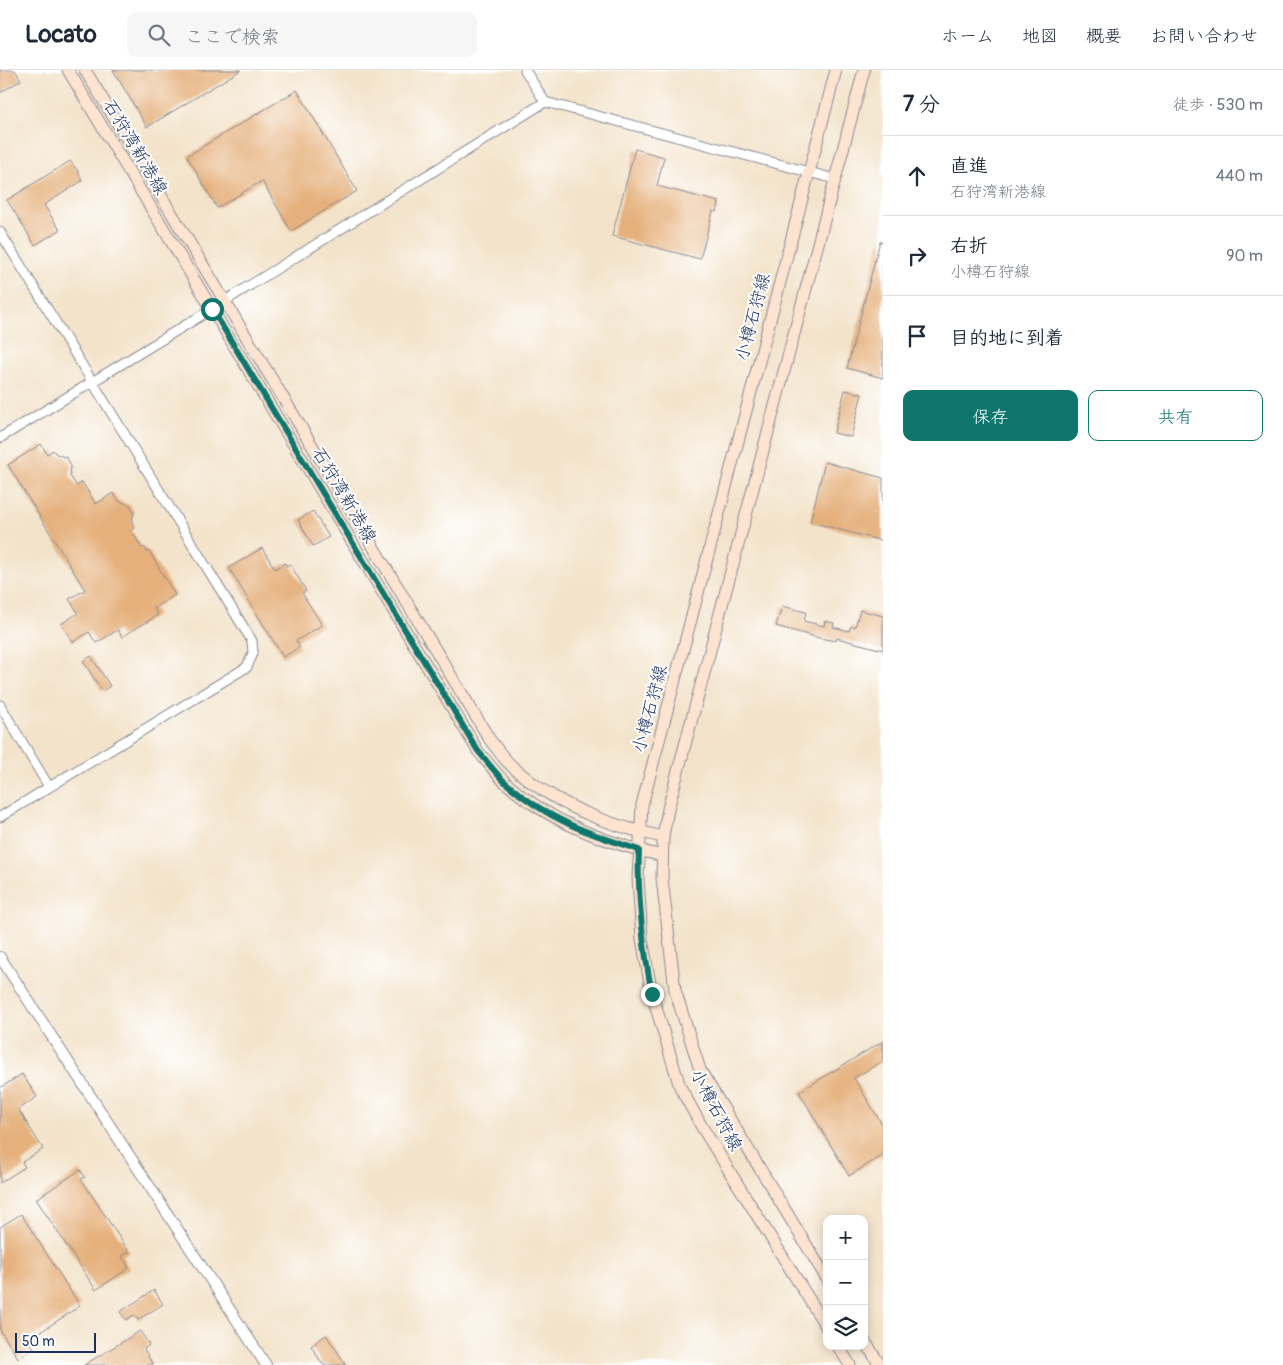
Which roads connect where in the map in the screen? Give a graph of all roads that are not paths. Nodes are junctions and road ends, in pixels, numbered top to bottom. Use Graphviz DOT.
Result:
graph roads {
  1 [pos="68,70"];
  2 [pos="85,70"];
  3 [pos="525,70"];
  4 [pos="836,70"];
  5 [pos="864,70"];
  6 [pos="545,102"];
  7 [pos="809,172"];
  8 [pos="835,179"];
  9 [pos="0,232"];
  10 [pos="224,300"];
  11 [pos="212,309"];
  12 [pos="93,381"];
  13 [pos="0,438"];
  14 [pos="0,705"];
  15 [pos="49,787"];
  16 [pos="0,817"];
  17 [pos="640,832"];
  18 [pos="664,836"];
  19 [pos="639,850"];
  20 [pos="662,856"];
  21 [pos="0,958"];
  22 [pos="823,1272"];
  23 [pos="823,1322"];
  24 [pos="868,1346"];
  25 [pos="841,1350"];
  26 [pos="266,1365"];
  27 [pos="850,1365"];
  28 [pos="880,1365"];
  1 -- 11 [label="main road, 石狩湾新港線"];
  2 -- 10 [label="main road, 石狩湾新港線"];
  3 -- 6 [label="street"];
  4 -- 7 [label="main road, 小樽石狩線"];
  5 -- 8 [label="main road, 小樽石狩線"];
  6 -- 7 [label="street"];
  6 -- 10 [label="street"];
  7 -- 8 [label="street"];
  7 -- 17 [label="main road, 小樽石狩線"];
  8 -- 18 [label="main road, 小樽石狩線"];
  9 -- 12 [label="street"];
  10 -- 11 [label="street"];
  10 -- 17 [label="main road, 石狩湾新港線"];
  11 -- 12 [label="street"];
  11 -- 19 [label="main road, 石狩湾新港線"];
  12 -- 13 [label="street"];
  12 -- 15 [label="street"];
  14 -- 15 [label="street"];
  15 -- 16 [label="street"];
  17 -- 18 [label="main road, 石狩湾新港線"];
  17 -- 19 [label="main road, 小樽石狩線"];
  18 -- 20 [label="main road, 小樽石狩線"];
  19 -- 20 [label="main road, 石狩湾新港線"];
  19 -- 23 [label="main road, 小樽石狩線"];
  20 -- 22 [label="main road, 小樽石狩線"];
  21 -- 26 [label="street"];
  24 -- 28 [label="main road"];
  25 -- 27 [label="main road"];
}
